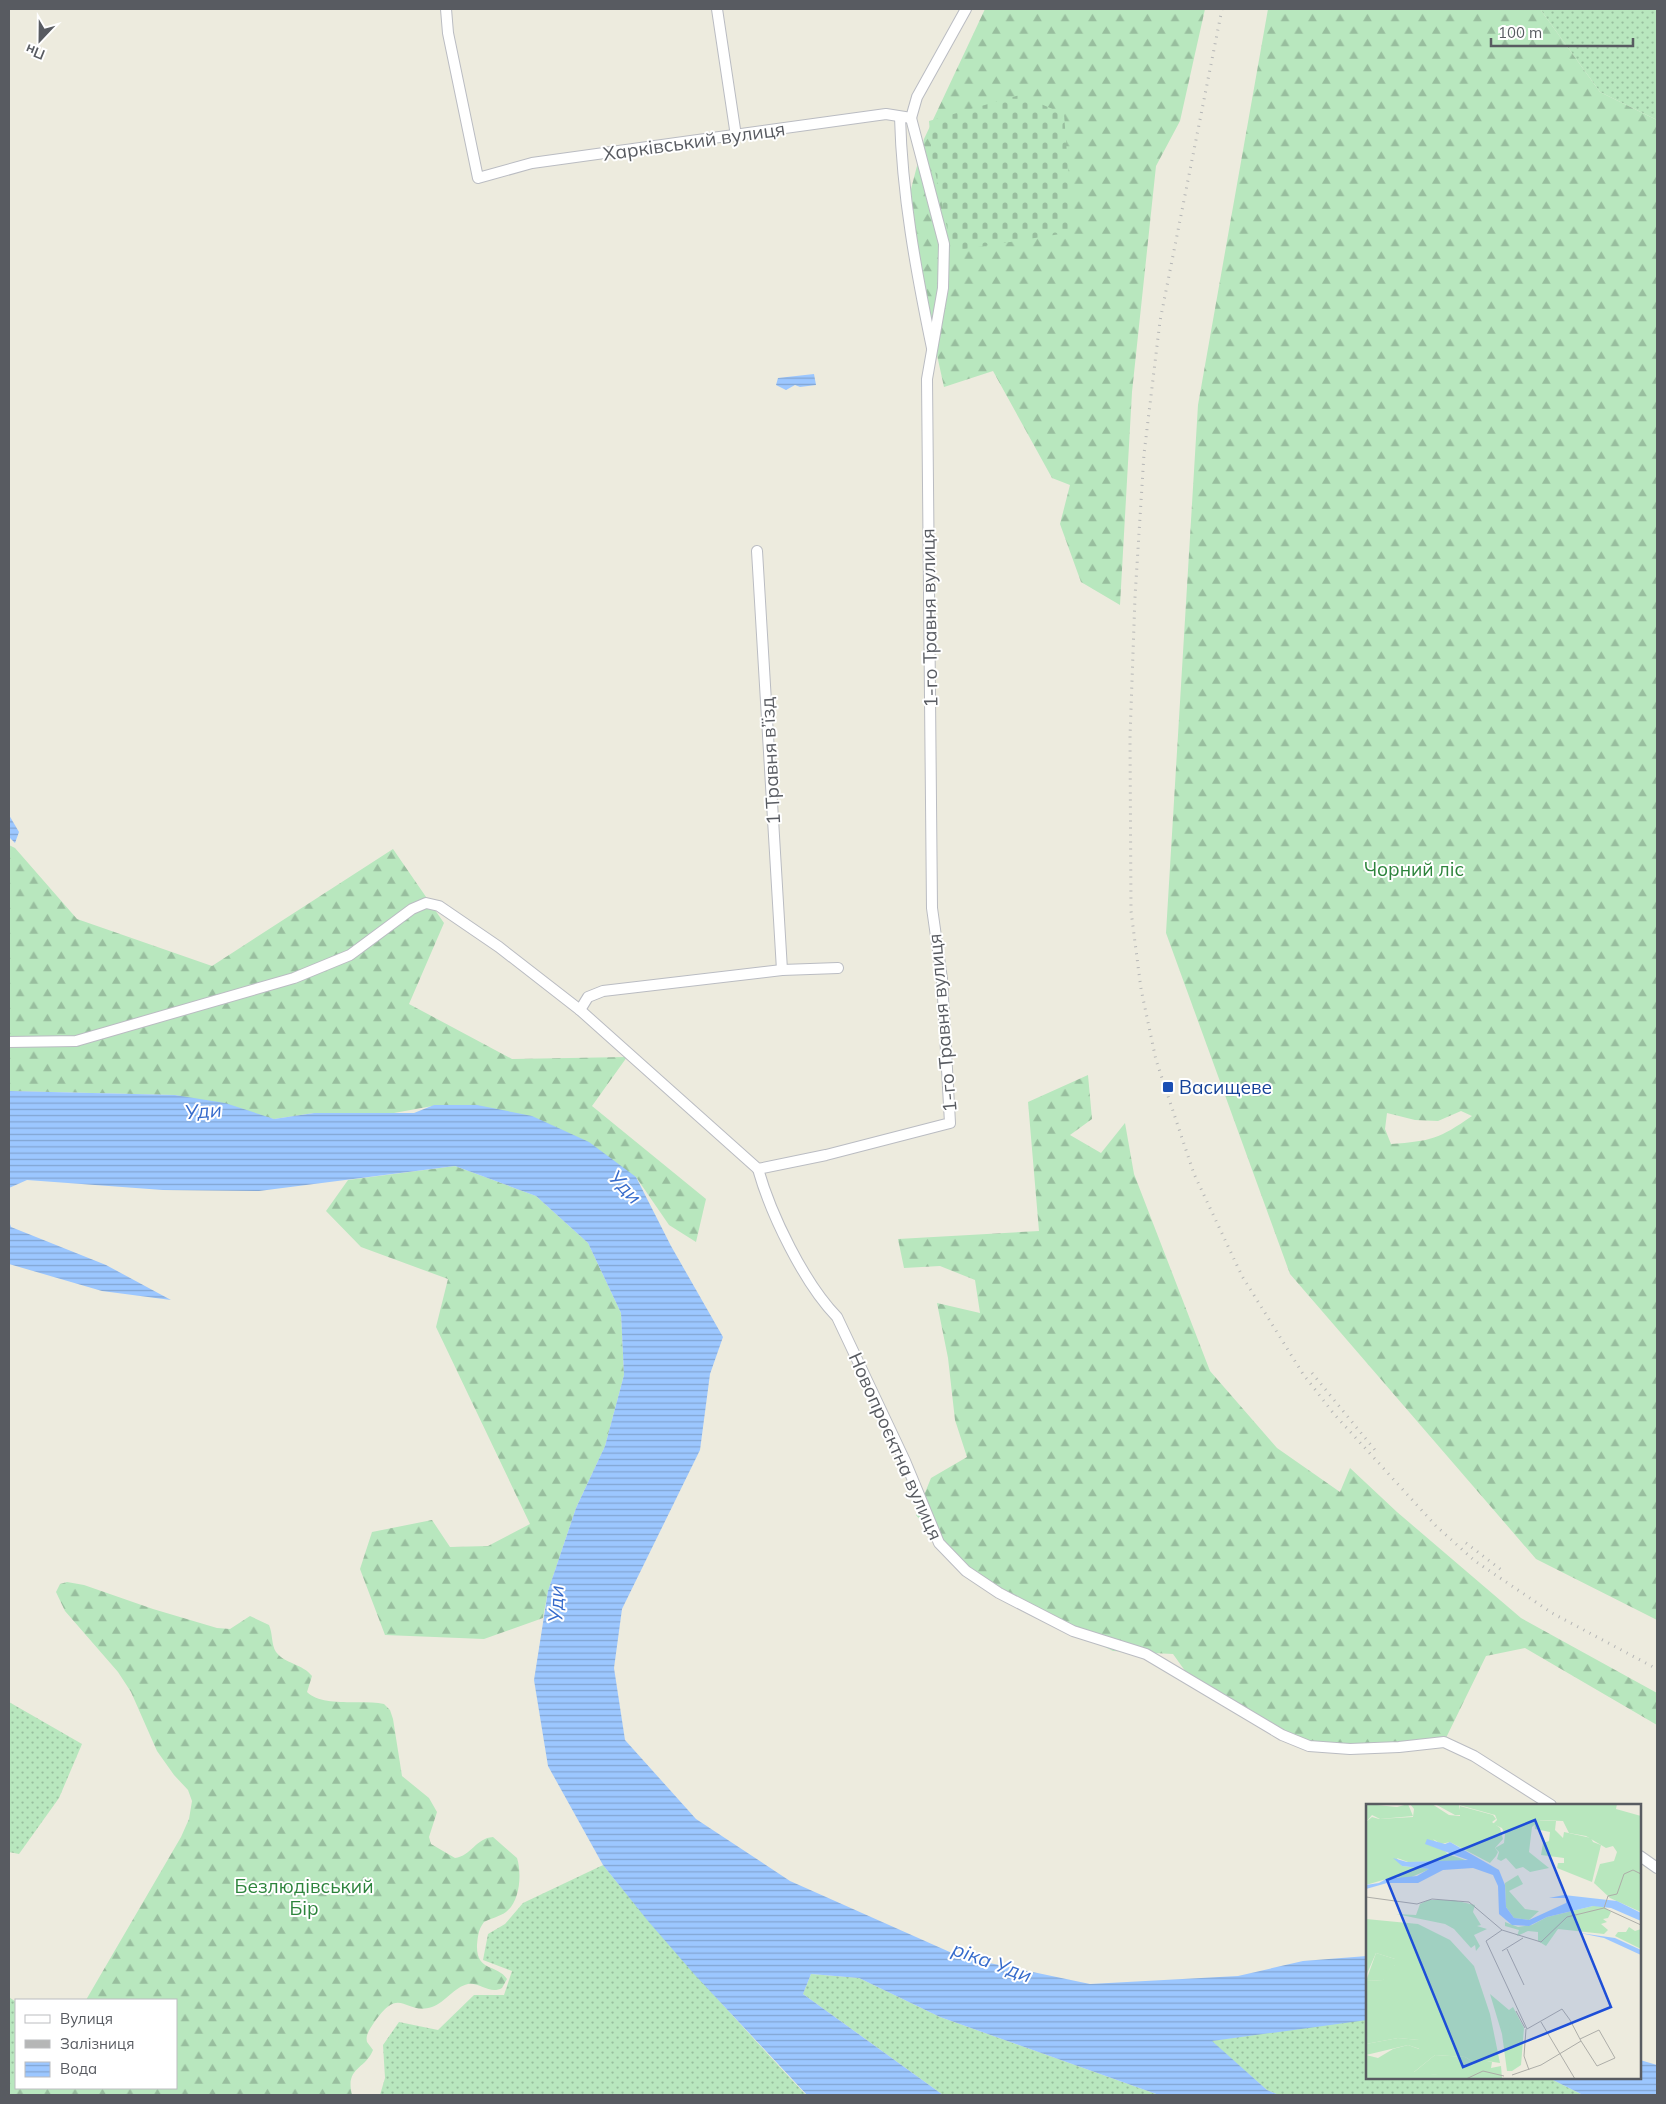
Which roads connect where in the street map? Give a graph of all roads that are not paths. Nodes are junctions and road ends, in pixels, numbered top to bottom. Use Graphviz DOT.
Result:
graph roads {
  1 [pos="446,9"];
  2 [pos="717,9"];
  3 [pos="966,9"];
  4 [pos="906,117"];
  5 [pos="736,136"];
  6 [pos="933,354"];
  7 [pos="758,551"];
  8 [pos="838,968"];
  9 [pos="782,970"];
  10 [pos="580,1010"];
  11 [pos="9,1042"];
  12 [pos="758,1169"];
  13 [pos="1549,1804"];
  14 [pos="1641,1857"];
  15 [pos="1657,1868"];
  1 -- 5 [label="street, Харківський вулиця"];
  2 -- 5 [label="street"];
  3 -- 4 [label="street"];
  4 -- 5 [label="street, Харківський вулиця"];
  4 -- 6 [label="street, 1-го Травня вулиця"];
  4 -- 6 [label="street"];
  6 -- 12 [label="street, 1-го Травня вулиця"];
  7 -- 9 [label="street, 1 Травня в’їзд"];
  8 -- 9 [label="street"];
  9 -- 10 [label="street"];
  10 -- 11 [label="street"];
  10 -- 12 [label="street"];
  12 -- 13 [label="street, Новопроєктна вулиця"];
  14 -- 15 [label="street"];
}
